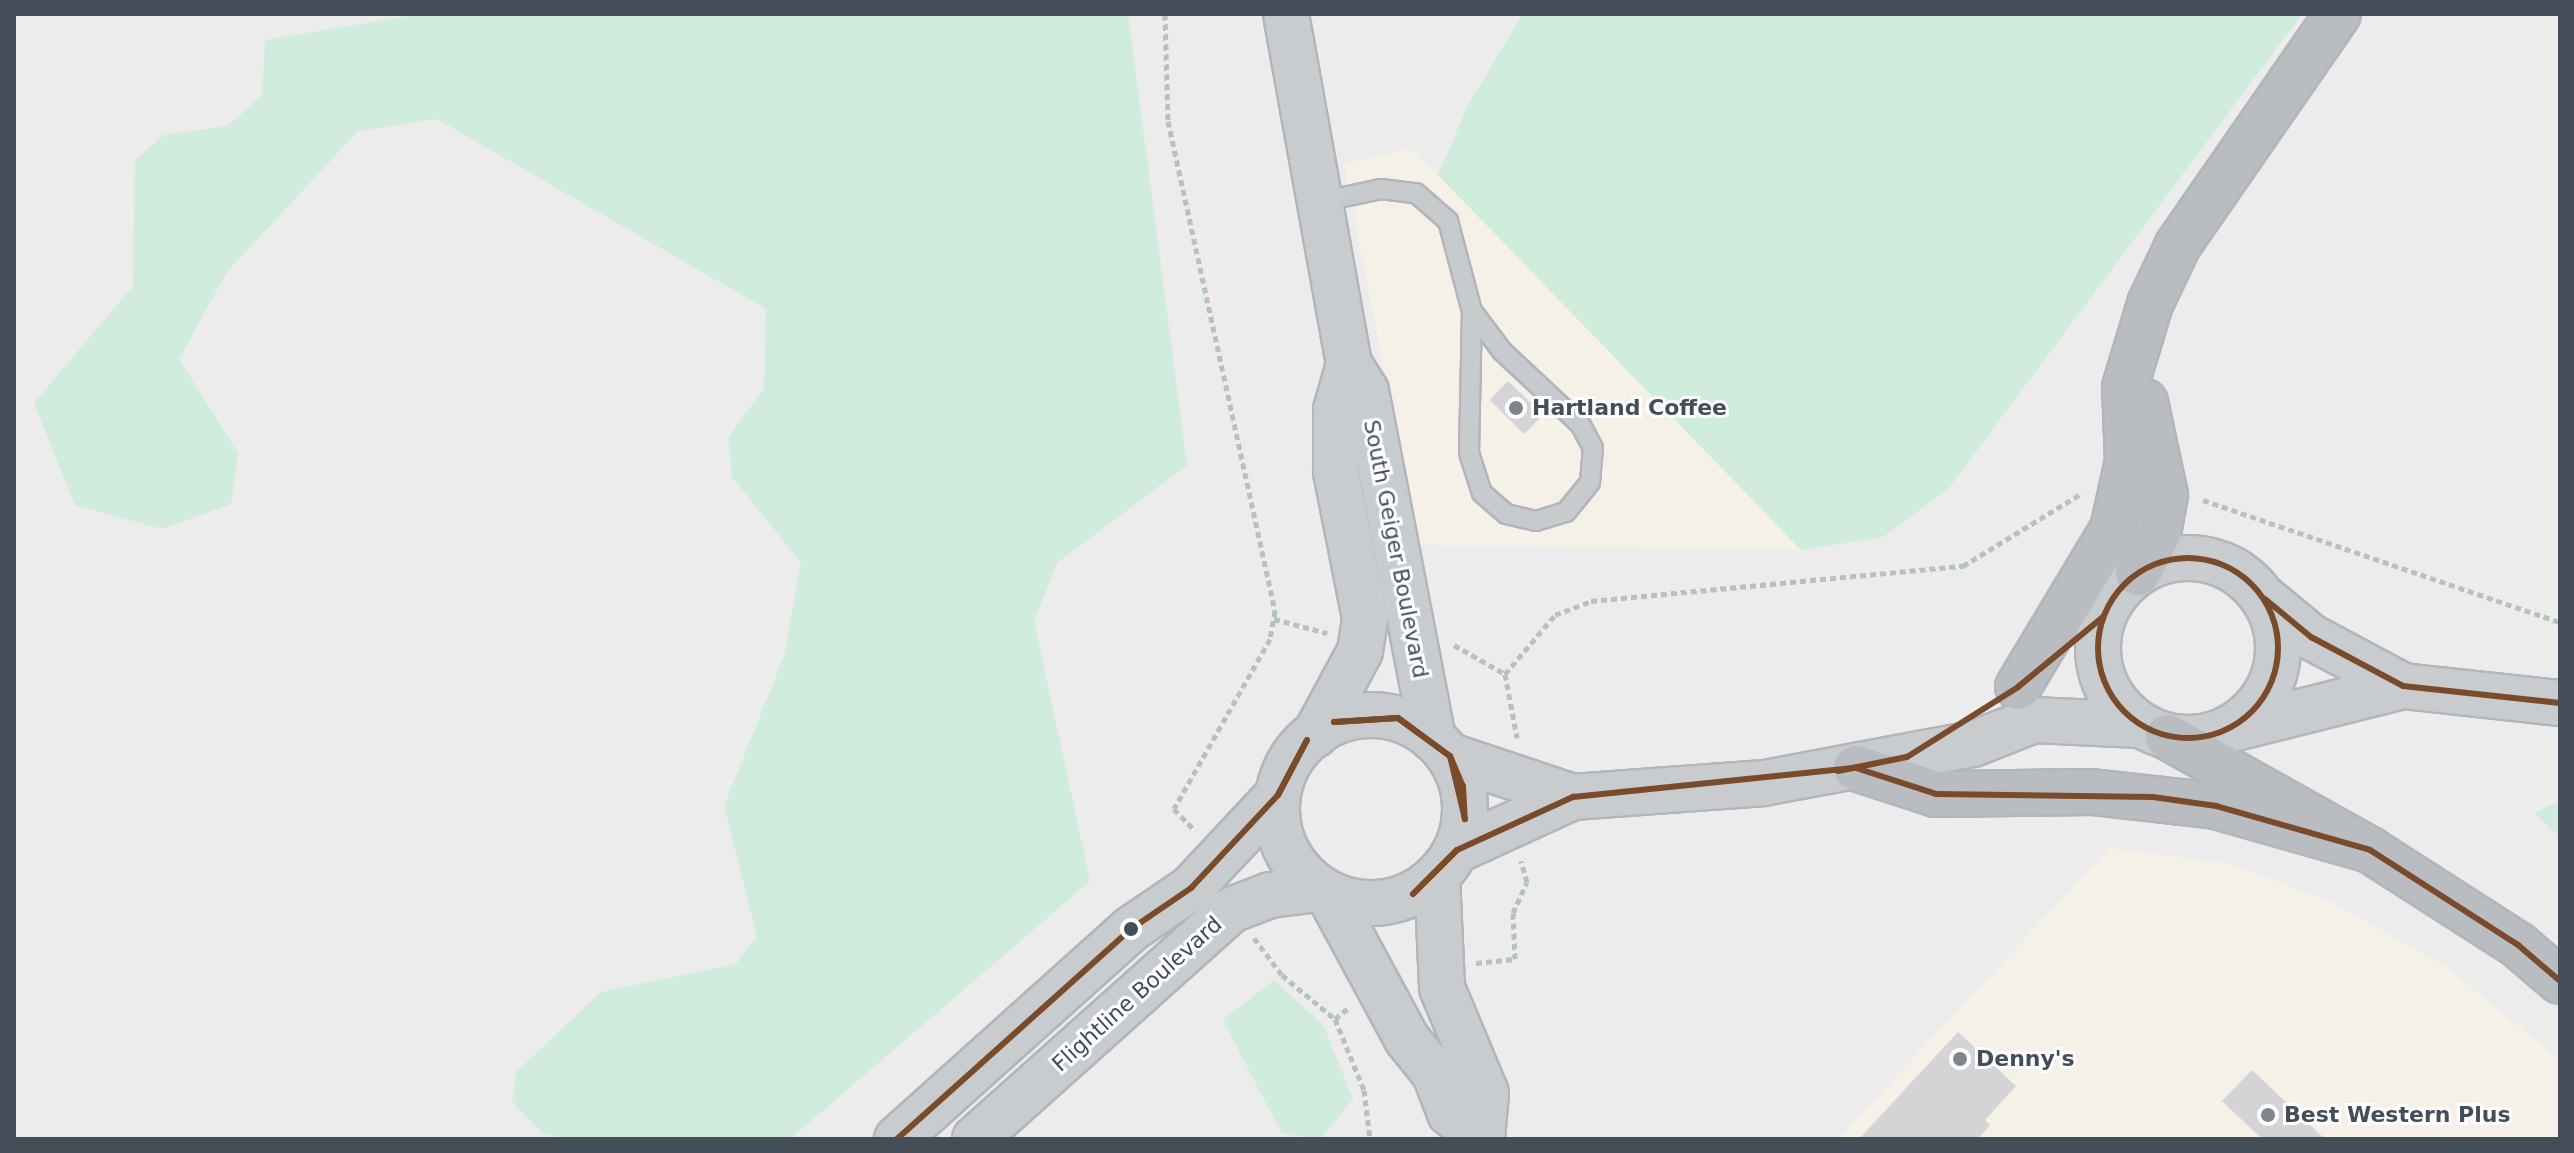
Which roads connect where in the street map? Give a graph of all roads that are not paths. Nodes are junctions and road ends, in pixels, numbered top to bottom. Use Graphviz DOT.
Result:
graph roads {
  1 [pos="1286,14"];
  2 [pos="2338,14"];
  3 [pos="1320,202"];
  4 [pos="1472,311"];
  5 [pos="2141,344"];
  6 [pos="1349,364"];
  7 [pos="2138,573"];
  8 [pos="2265,599"];
  9 [pos="2103,617"];
  10 [pos="2403,686"];
  11 [pos="2018,687"];
  12 [pos="2560,703"];
  13 [pos="2228,730"];
  14 [pos="2153,731"];
  15 [pos="1315,735"];
  16 [pos="1441,747"];
  17 [pos="1907,757"];
  18 [pos="1856,768"];
  19 [pos="1278,795"];
  20 [pos="1573,797"];
  21 [pos="2370,850"];
  22 [pos="1447,863"];
  23 [pos="1323,891"];
  24 [pos="2560,981"];
  25 [pos="949,1091"];
  26 [pos="983,1136"];
  27 [pos="897,1139"];
  28 [pos="1481,1139"];
  1 -- 3 [label="main road, South Geiger Boulevard"];
  2 -- 5 [label="highway"];
  3 -- 4 [label="lane"];
  3 -- 6 [label="main road, South Geiger Boulevard"];
  4 -- 4 [label="lane"];
  5 -- 7 [label="highway"];
  5 -- 11 [label="highway"];
  6 -- 15 [label="main road, South Geiger Boulevard"];
  6 -- 16 [label="main road, South Geiger Boulevard"];
  7 -- 8 [label="main road"];
  7 -- 9 [label="main road"];
  8 -- 10 [label="main road"];
  8 -- 13 [label="main road"];
  9 -- 11 [label="main road"];
  9 -- 14 [label="main road"];
  10 -- 12 [label="main road"];
  10 -- 13 [label="main road"];
  11 -- 17 [label="main road"];
  13 -- 14 [label="main road"];
  14 -- 17 [label="main road"];
  14 -- 21 [label="highway"];
  15 -- 16 [label="main road"];
  15 -- 19 [label="main road"];
  16 -- 20 [label="main road"];
  16 -- 22 [label="main road"];
  17 -- 18 [label="main road"];
  18 -- 20 [label="main road"];
  18 -- 21 [label="highway"];
  19 -- 23 [label="main road"];
  19 -- 25 [label="main road, Flightline Boulevard"];
  20 -- 22 [label="main road"];
  21 -- 24 [label="highway"];
  22 -- 23 [label="main road"];
  22 -- 28 [label="main road"];
  23 -- 26 [label="main road, Flightline Boulevard"];
  23 -- 28 [label="main road"];
  25 -- 26 [label="lane"];
  25 -- 27 [label="main road, Flightline Boulevard"];
}
